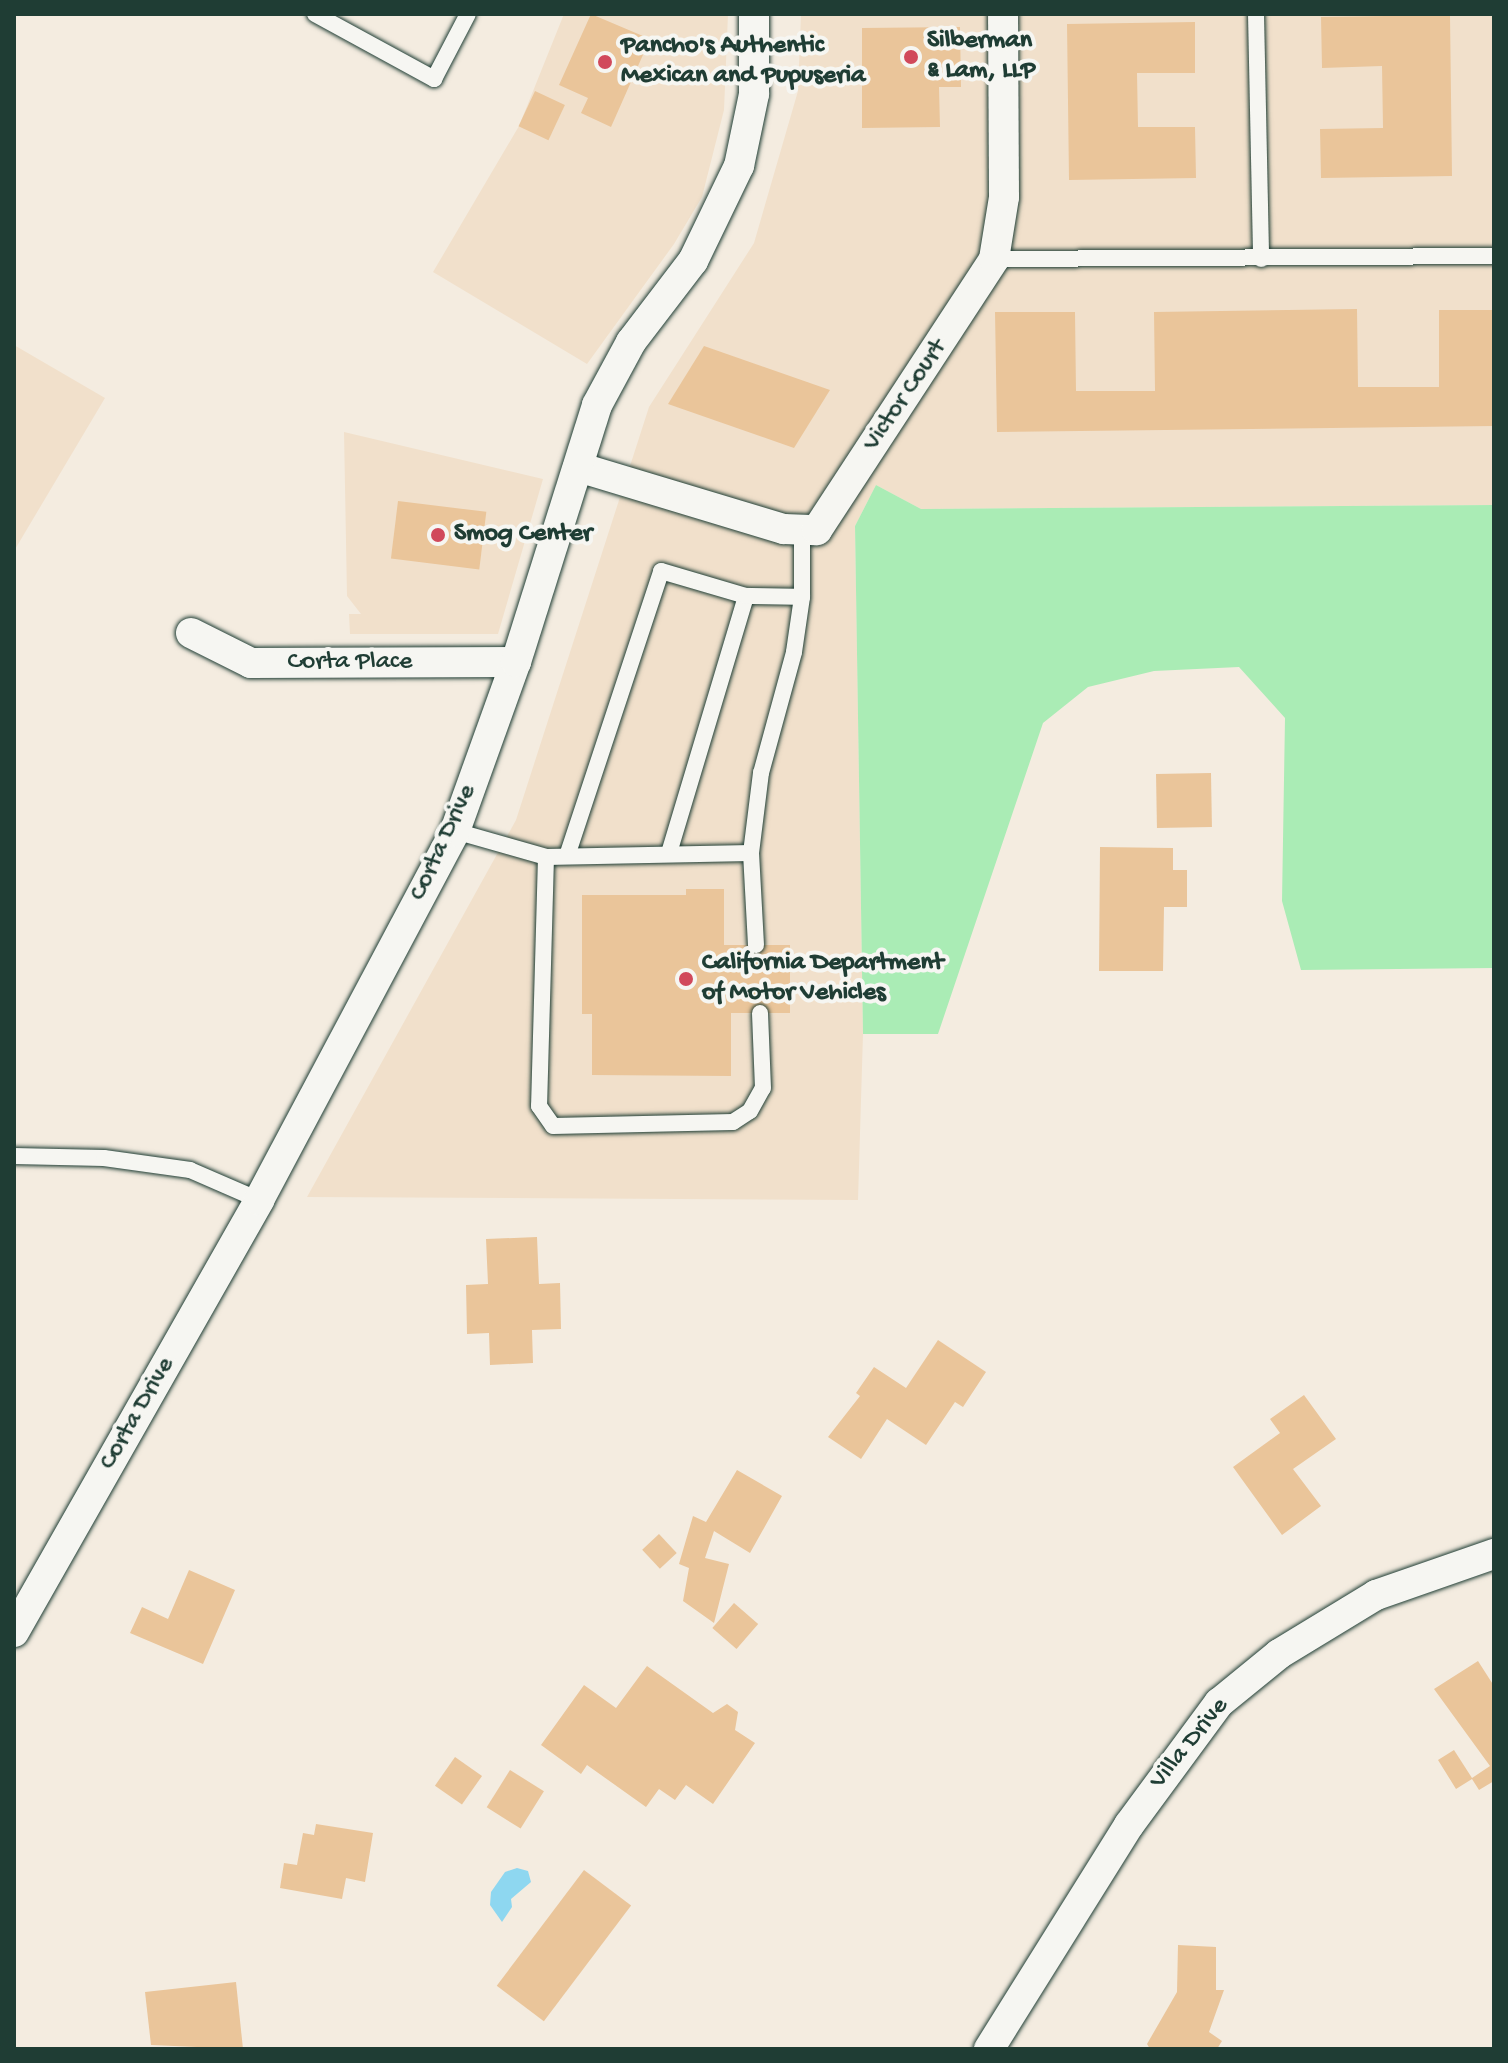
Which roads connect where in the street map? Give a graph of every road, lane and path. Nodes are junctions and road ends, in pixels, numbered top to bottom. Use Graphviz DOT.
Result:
graph roads {
  1 [pos="315,14"];
  2 [pos="468,14"];
  3 [pos="754,14"];
  4 [pos="1003,14"];
  5 [pos="1256,14"];
  6 [pos="1494,256"];
  7 [pos="994,259"];
  8 [pos="1261,259"];
  9 [pos="578,467"];
  10 [pos="802,529"];
  11 [pos="746,596"];
  12 [pos="802,597"];
  13 [pos="191,633"];
  14 [pos="516,662"];
  15 [pos="455,831"];
  16 [pos="669,853"];
  17 [pos="751,853"];
  18 [pos="567,856"];
  19 [pos="546,857"];
  20 [pos="756,945"];
  21 [pos="760,1013"];
  22 [pos="14,1156"];
  23 [pos="259,1200"];
  24 [pos="1494,1554"];
  25 [pos="14,1632"];
  26 [pos="989,2049"];
  1 -- 2 [label="lane"];
  3 -- 9 [label="street, Corta Drive"];
  4 -- 7 [label="street, Victor Court"];
  5 -- 8 [label="lane"];
  6 -- 8 [label="lane"];
  7 -- 8 [label="lane"];
  7 -- 10 [label="street, Victor Court"];
  9 -- 10 [label="street"];
  9 -- 14 [label="street, Corta Drive"];
  10 -- 12 [label="lane"];
  11 -- 12 [label="lane"];
  11 -- 16 [label="lane"];
  11 -- 18 [label="lane"];
  12 -- 17 [label="lane"];
  13 -- 14 [label="street, Corta Place"];
  14 -- 15 [label="street, Corta Drive"];
  15 -- 19 [label="lane"];
  15 -- 23 [label="street, Corta Drive"];
  16 -- 17 [label="lane"];
  16 -- 18 [label="lane"];
  17 -- 20 [label="lane"];
  18 -- 19 [label="lane"];
  19 -- 21 [label="lane"];
  22 -- 23 [label="lane"];
  23 -- 25 [label="street, Corta Drive"];
  24 -- 26 [label="street, Villa Drive"];
}
